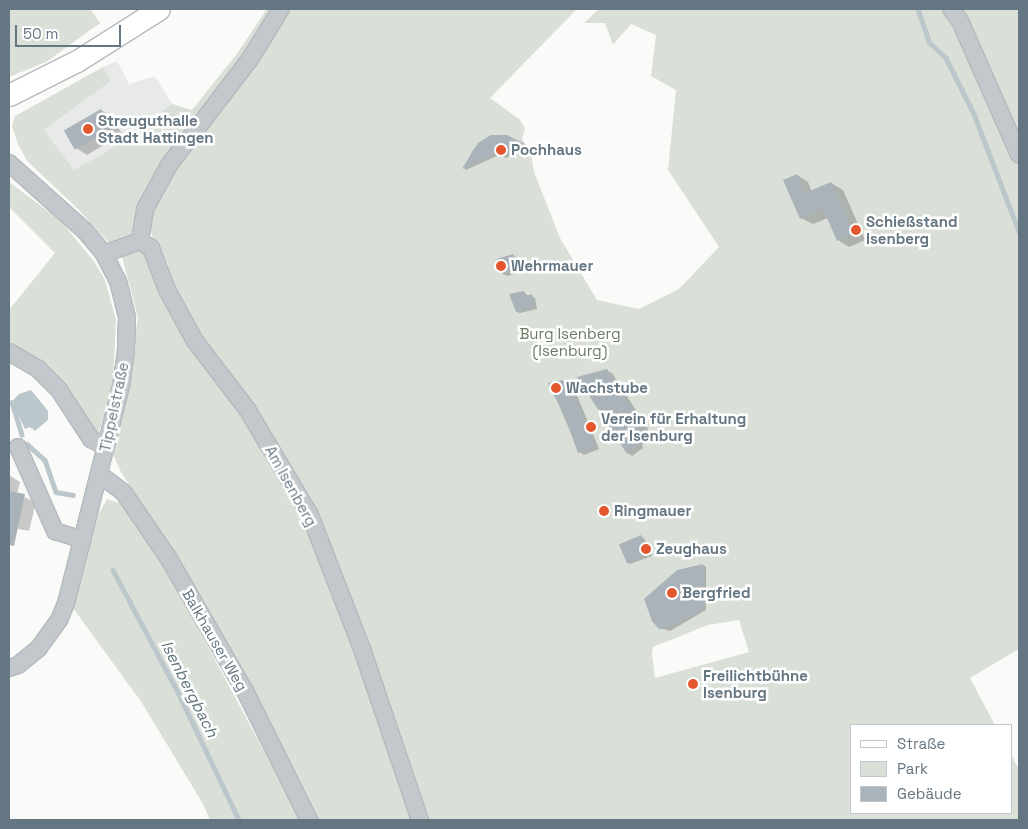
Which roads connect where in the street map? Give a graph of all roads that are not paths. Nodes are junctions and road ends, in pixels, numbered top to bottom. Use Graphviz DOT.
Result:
graph roads {
  1 [pos="159,9"];
  2 [pos="281,9"];
  3 [pos="951,9"];
  4 [pos="9,95"];
  5 [pos="1019,155"];
  6 [pos="9,163"];
  7 [pos="140,241"];
  8 [pos="104,254"];
  9 [pos="9,352"];
  10 [pos="18,447"];
  11 [pos="106,447"];
  12 [pos="99,474"];
  13 [pos="83,540"];
  14 [pos="9,668"];
  15 [pos="309,820"];
  16 [pos="420,820"];
  1 -- 4 [label="main road"];
  2 -- 7 [label="street"];
  3 -- 5 [label="street"];
  6 -- 8 [label="street, Tippelstraße"];
  7 -- 8 [label="street"];
  7 -- 16 [label="street, Am Isenberg"];
  8 -- 11 [label="street, Tippelstraße"];
  9 -- 11 [label="street"];
  10 -- 13 [label="street"];
  11 -- 12 [label="street, Tippelstraße"];
  12 -- 13 [label="street, Tippelstraße"];
  12 -- 15 [label="street, Balkhauser Weg"];
  13 -- 14 [label="street, Tippelstraße"];
}
